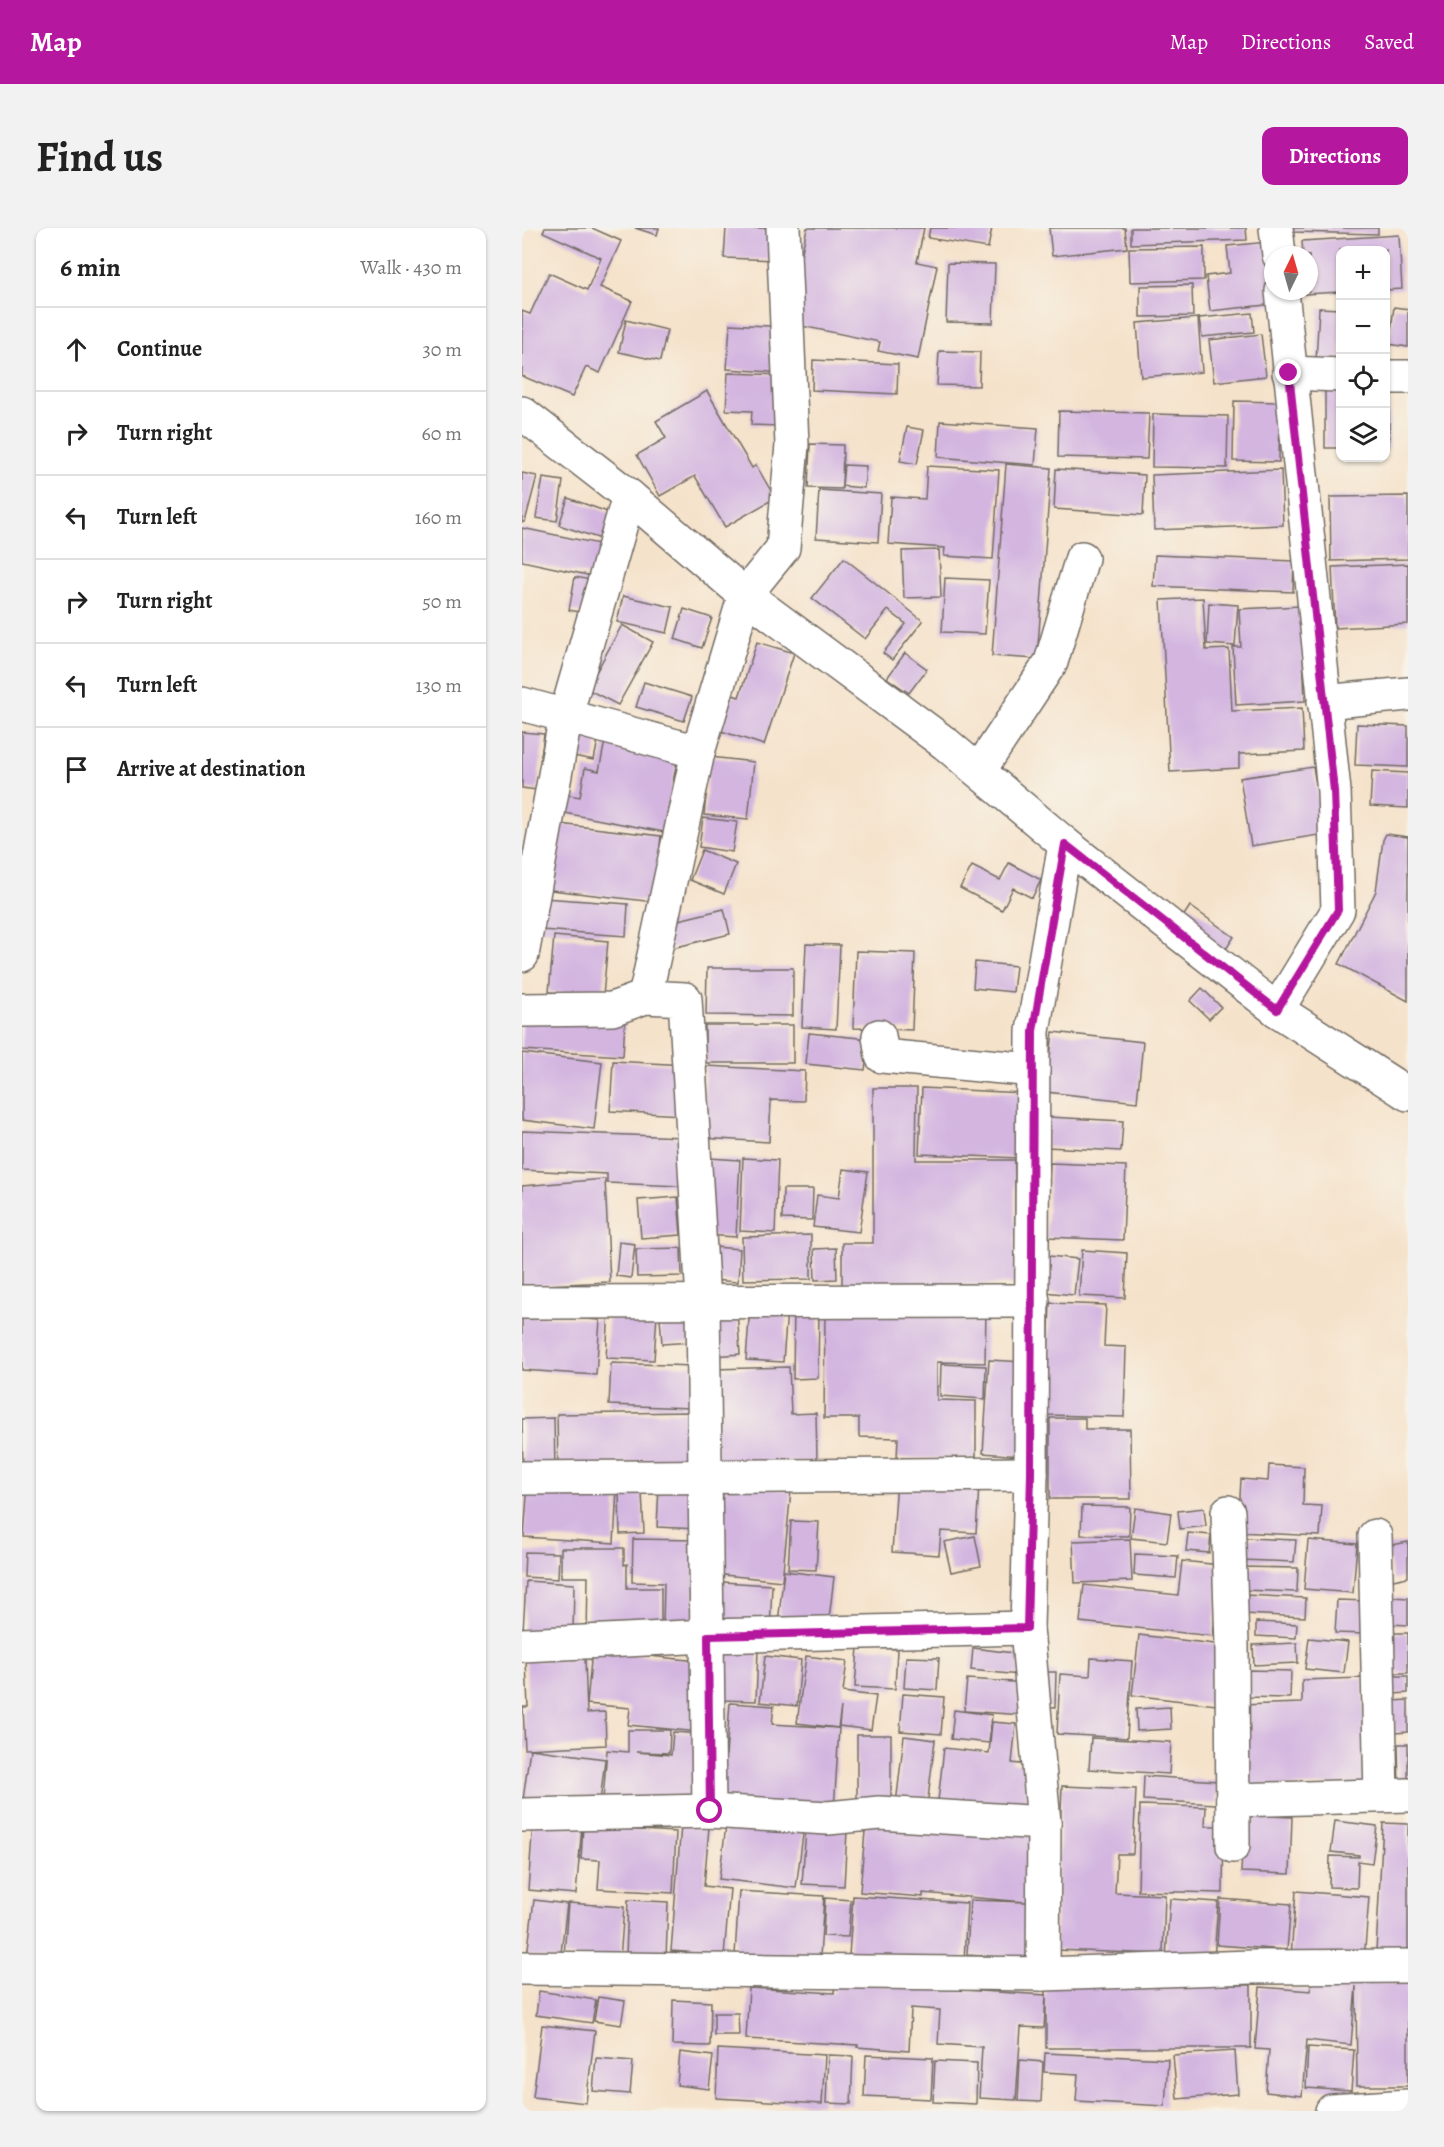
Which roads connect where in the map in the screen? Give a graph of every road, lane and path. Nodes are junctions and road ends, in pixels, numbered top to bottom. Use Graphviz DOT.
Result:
graph roads {
  1 [pos="783,228"];
  2 [pos="1276,228"];
  3 [pos="1278,246"];
  4 [pos="1283,300"];
  5 [pos="1289,373"];
  6 [pos="1336,375"];
  7 [pos="1390,377"];
  8 [pos="1408,377"];
  9 [pos="522,413"];
  10 [pos="629,496"];
  11 [pos="1082,558"];
  12 [pos="745,595"];
  13 [pos="1408,694"];
  14 [pos="1324,702"];
  15 [pos="522,704"];
  16 [pos="566,715"];
  17 [pos="698,752"];
  18 [pos="979,771"];
  19 [pos="1065,844"];
  20 [pos="522,955"];
  21 [pos="645,997"];
  22 [pos="522,1010"];
  23 [pos="1277,1010"];
  24 [pos="879,1036"];
  25 [pos="1033,1070"];
  26 [pos="1408,1094"];
  27 [pos="703,1300"];
  28 [pos="1033,1301"];
  29 [pos="522,1302"];
  30 [pos="1031,1474"];
  31 [pos="705,1477"];
  32 [pos="522,1478"];
  33 [pos="1228,1512"];
  34 [pos="1375,1536"];
  35 [pos="1027,1628"];
  36 [pos="708,1636"];
  37 [pos="522,1645"];
  38 [pos="1395,1795"];
  39 [pos="1233,1800"];
  40 [pos="710,1811"];
  41 [pos="522,1815"];
  42 [pos="1044,1823"];
  43 [pos="1233,1846"];
  44 [pos="1408,1966"];
  45 [pos="522,1968"];
  46 [pos="1043,1974"];
  47 [pos="1408,2106"];
  48 [pos="1332,2111"];
  1 -- 12 [label="street"];
  2 -- 3 [label="street"];
  4 -- 5 [label="street"];
  5 -- 6 [label="street"];
  5 -- 14 [label="street"];
  7 -- 8 [label="street"];
  9 -- 10 [label="street"];
  10 -- 12 [label="street"];
  10 -- 16 [label="street"];
  11 -- 18 [label="street"];
  12 -- 17 [label="street"];
  12 -- 18 [label="street"];
  13 -- 14 [label="street"];
  14 -- 23 [label="street"];
  15 -- 16 [label="street"];
  16 -- 17 [label="street"];
  16 -- 20 [label="street"];
  17 -- 21 [label="street"];
  18 -- 19 [label="street"];
  19 -- 23 [label="street"];
  19 -- 25 [label="street"];
  21 -- 22 [label="street"];
  21 -- 27 [label="street"];
  23 -- 26 [label="street"];
  24 -- 25 [label="street"];
  25 -- 28 [label="street"];
  27 -- 28 [label="street"];
  27 -- 29 [label="street"];
  27 -- 31 [label="street"];
  28 -- 30 [label="street"];
  30 -- 31 [label="street"];
  30 -- 35 [label="street"];
  31 -- 32 [label="street"];
  31 -- 36 [label="street"];
  33 -- 39 [label="street"];
  34 -- 38 [label="street"];
  35 -- 36 [label="street"];
  35 -- 42 [label="street"];
  36 -- 37 [label="street"];
  36 -- 40 [label="street"];
  38 -- 39 [label="street"];
  39 -- 43 [label="street"];
  40 -- 41 [label="street"];
  40 -- 42 [label="street"];
  42 -- 46 [label="street"];
  44 -- 46 [label="street"];
  45 -- 46 [label="street"];
  47 -- 48 [label="street"];
}
